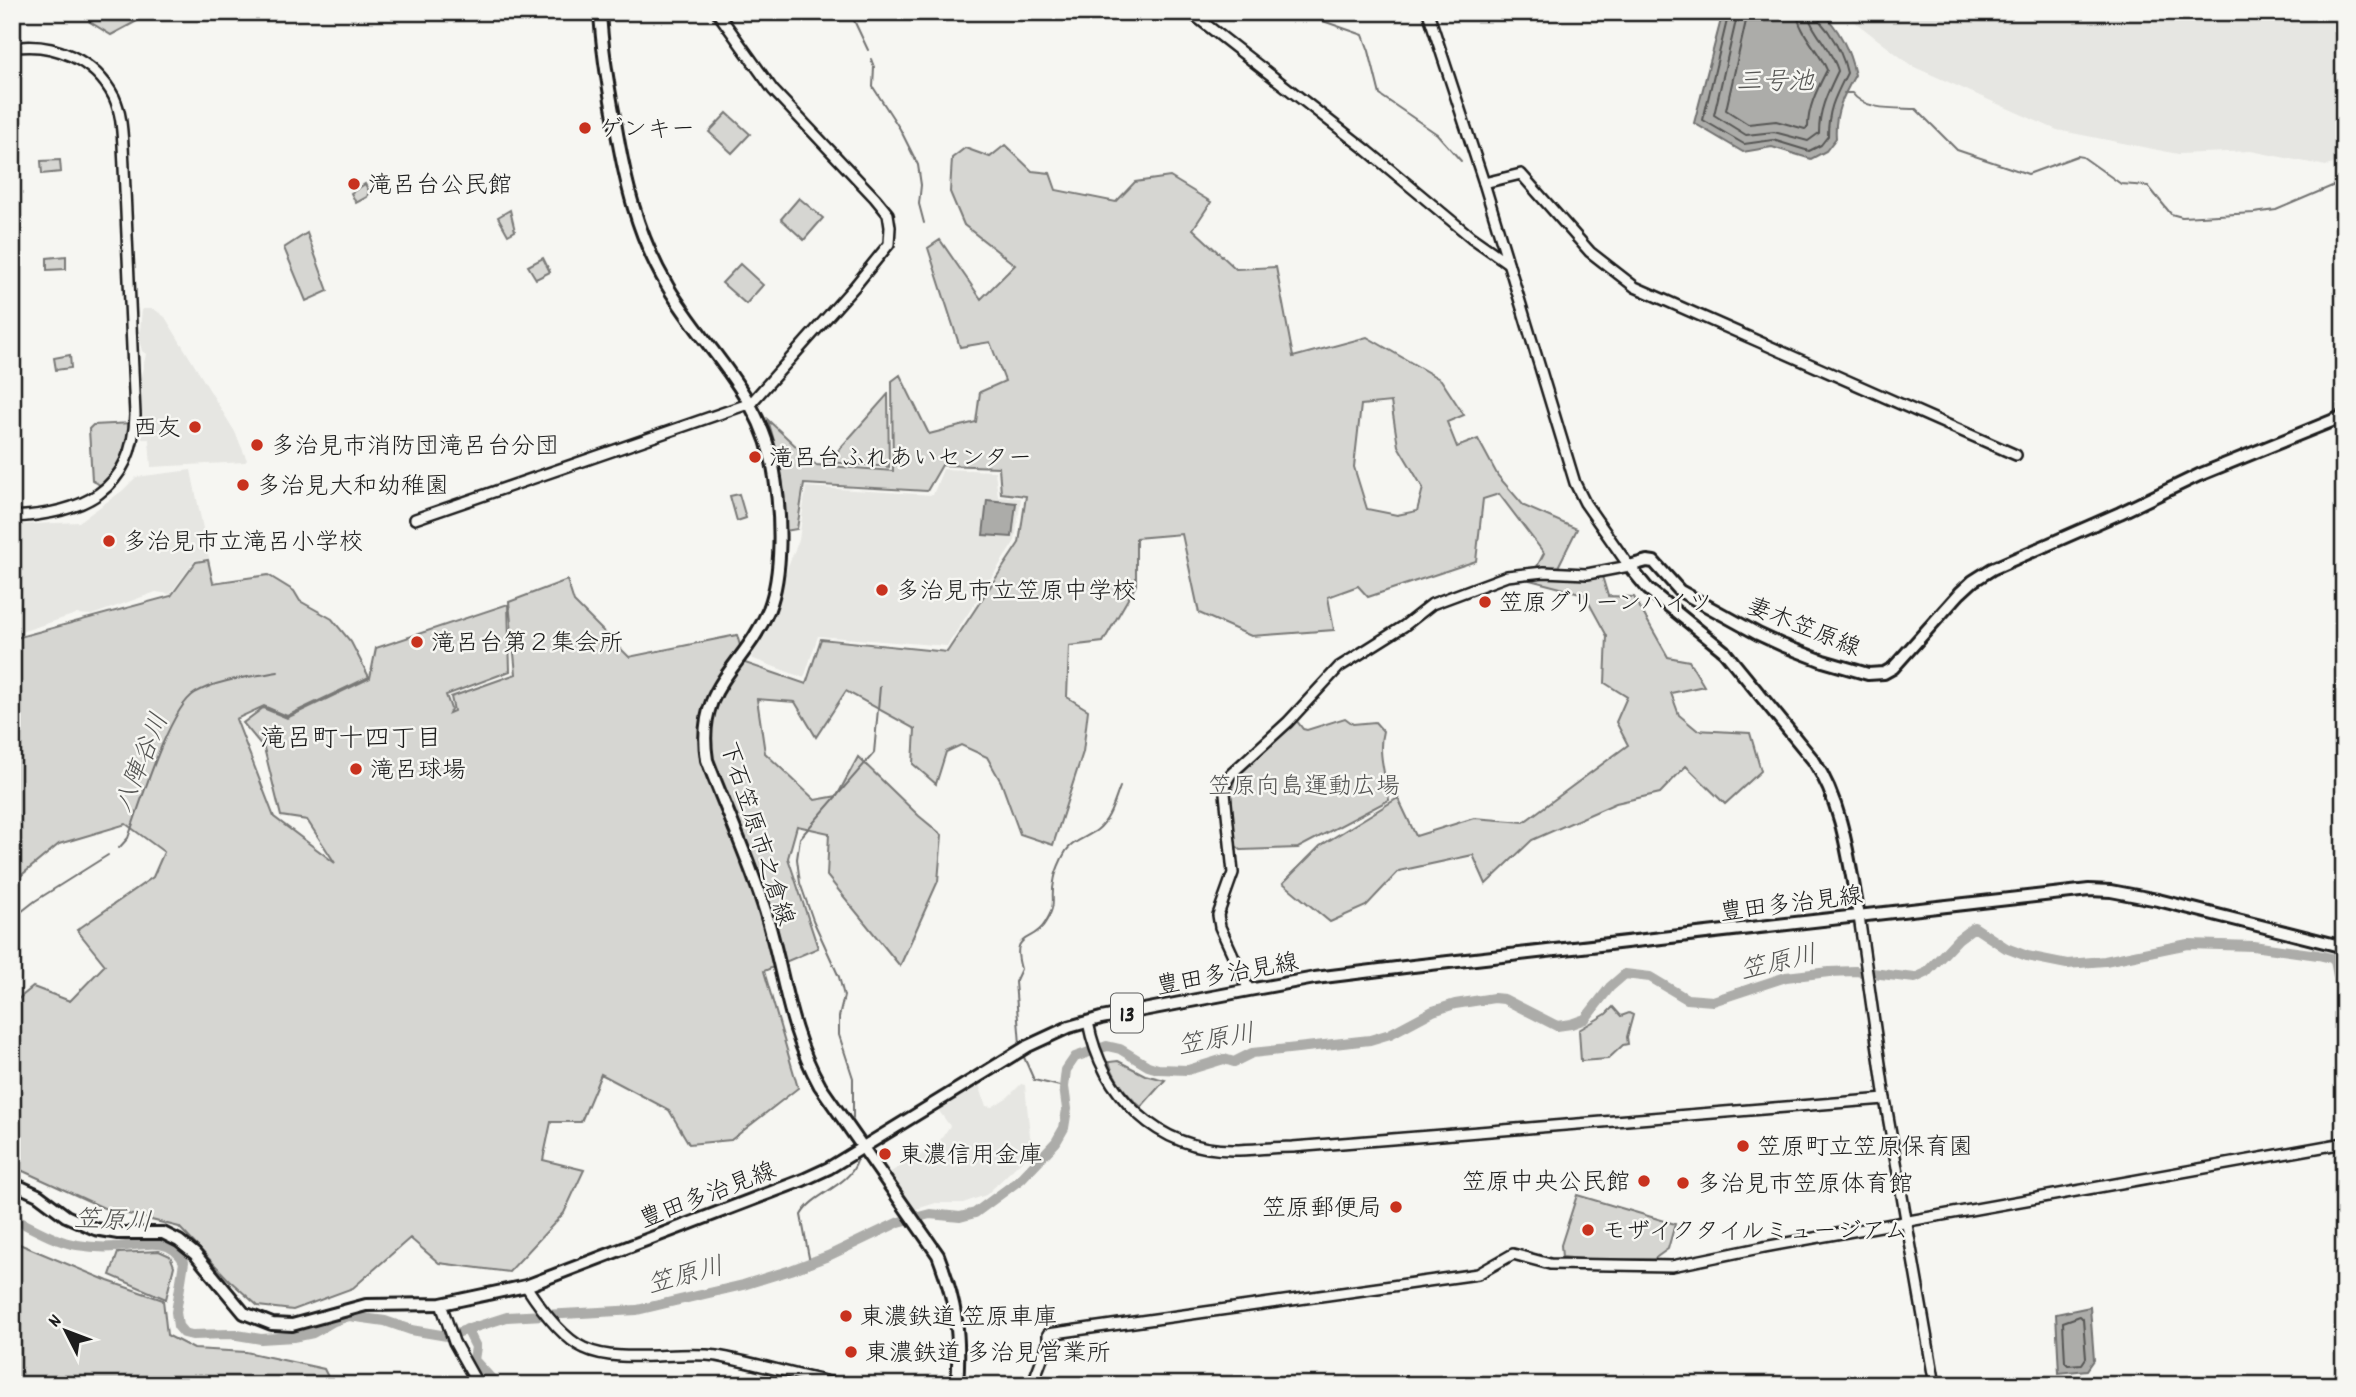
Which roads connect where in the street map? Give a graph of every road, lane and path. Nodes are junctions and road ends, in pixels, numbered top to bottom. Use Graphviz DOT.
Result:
graph roads {
  1 [pos="600,12"];
  2 [pos="717,12"];
  3 [pos="1190,12"];
  4 [pos="1428,12"];
  5 [pos="12,48"];
  6 [pos="1484,183"];
  7 [pos="1507,263"];
  8 [pos="751,403"];
  9 [pos="2344,416"];
  10 [pos="2016,455"];
  11 [pos="12,517"];
  12 [pos="415,519"];
  13 [pos="1629,566"];
  14 [pos="1859,916"];
  15 [pos="2344,947"];
  16 [pos="1249,990"];
  17 [pos="1088,1023"];
  18 [pos="1885,1099"];
  19 [pos="2344,1143"];
  20 [pos="863,1148"];
  21 [pos="12,1183"];
  22 [pos="1908,1223"];
  23 [pos="526,1286"];
  24 [pos="441,1304"];
  25 [pos="478,1385"];
  26 [pos="844,1385"];
  27 [pos="957,1385"];
  28 [pos="1032,1385"];
  29 [pos="1935,1385"];
  1 -- 8 [label="main road, 下石笠原市之倉線"];
  2 -- 8 [label="street"];
  3 -- 7 [label="street"];
  4 -- 6 [label="street"];
  5 -- 11 [label="street"];
  6 -- 7 [label="street"];
  6 -- 10 [label="street"];
  7 -- 13 [label="street"];
  8 -- 12 [label="street"];
  8 -- 20 [label="main road, 下石笠原市之倉線"];
  9 -- 13 [label="main road, 妻木笠原線"];
  13 -- 14 [label="main road"];
  13 -- 16 [label="street"];
  14 -- 15 [label="main road, 豊田多治見線 / 13"];
  14 -- 16 [label="main road, 豊田多治見線 / 13"];
  14 -- 18 [label="street"];
  16 -- 17 [label="main road, 豊田多治見線 / 13"];
  17 -- 18 [label="street"];
  17 -- 20 [label="main road, 豊田多治見線 / 13"];
  18 -- 22 [label="street"];
  19 -- 22 [label="street"];
  20 -- 23 [label="main road, 豊田多治見線 / 13"];
  20 -- 27 [label="main road, 下石笠原市之倉線"];
  21 -- 24 [label="main road, 豊田多治見線 / 13"];
  22 -- 28 [label="street"];
  22 -- 29 [label="street"];
  23 -- 24 [label="main road, 豊田多治見線 / 13"];
  23 -- 26 [label="street"];
  24 -- 25 [label="street"];
}
